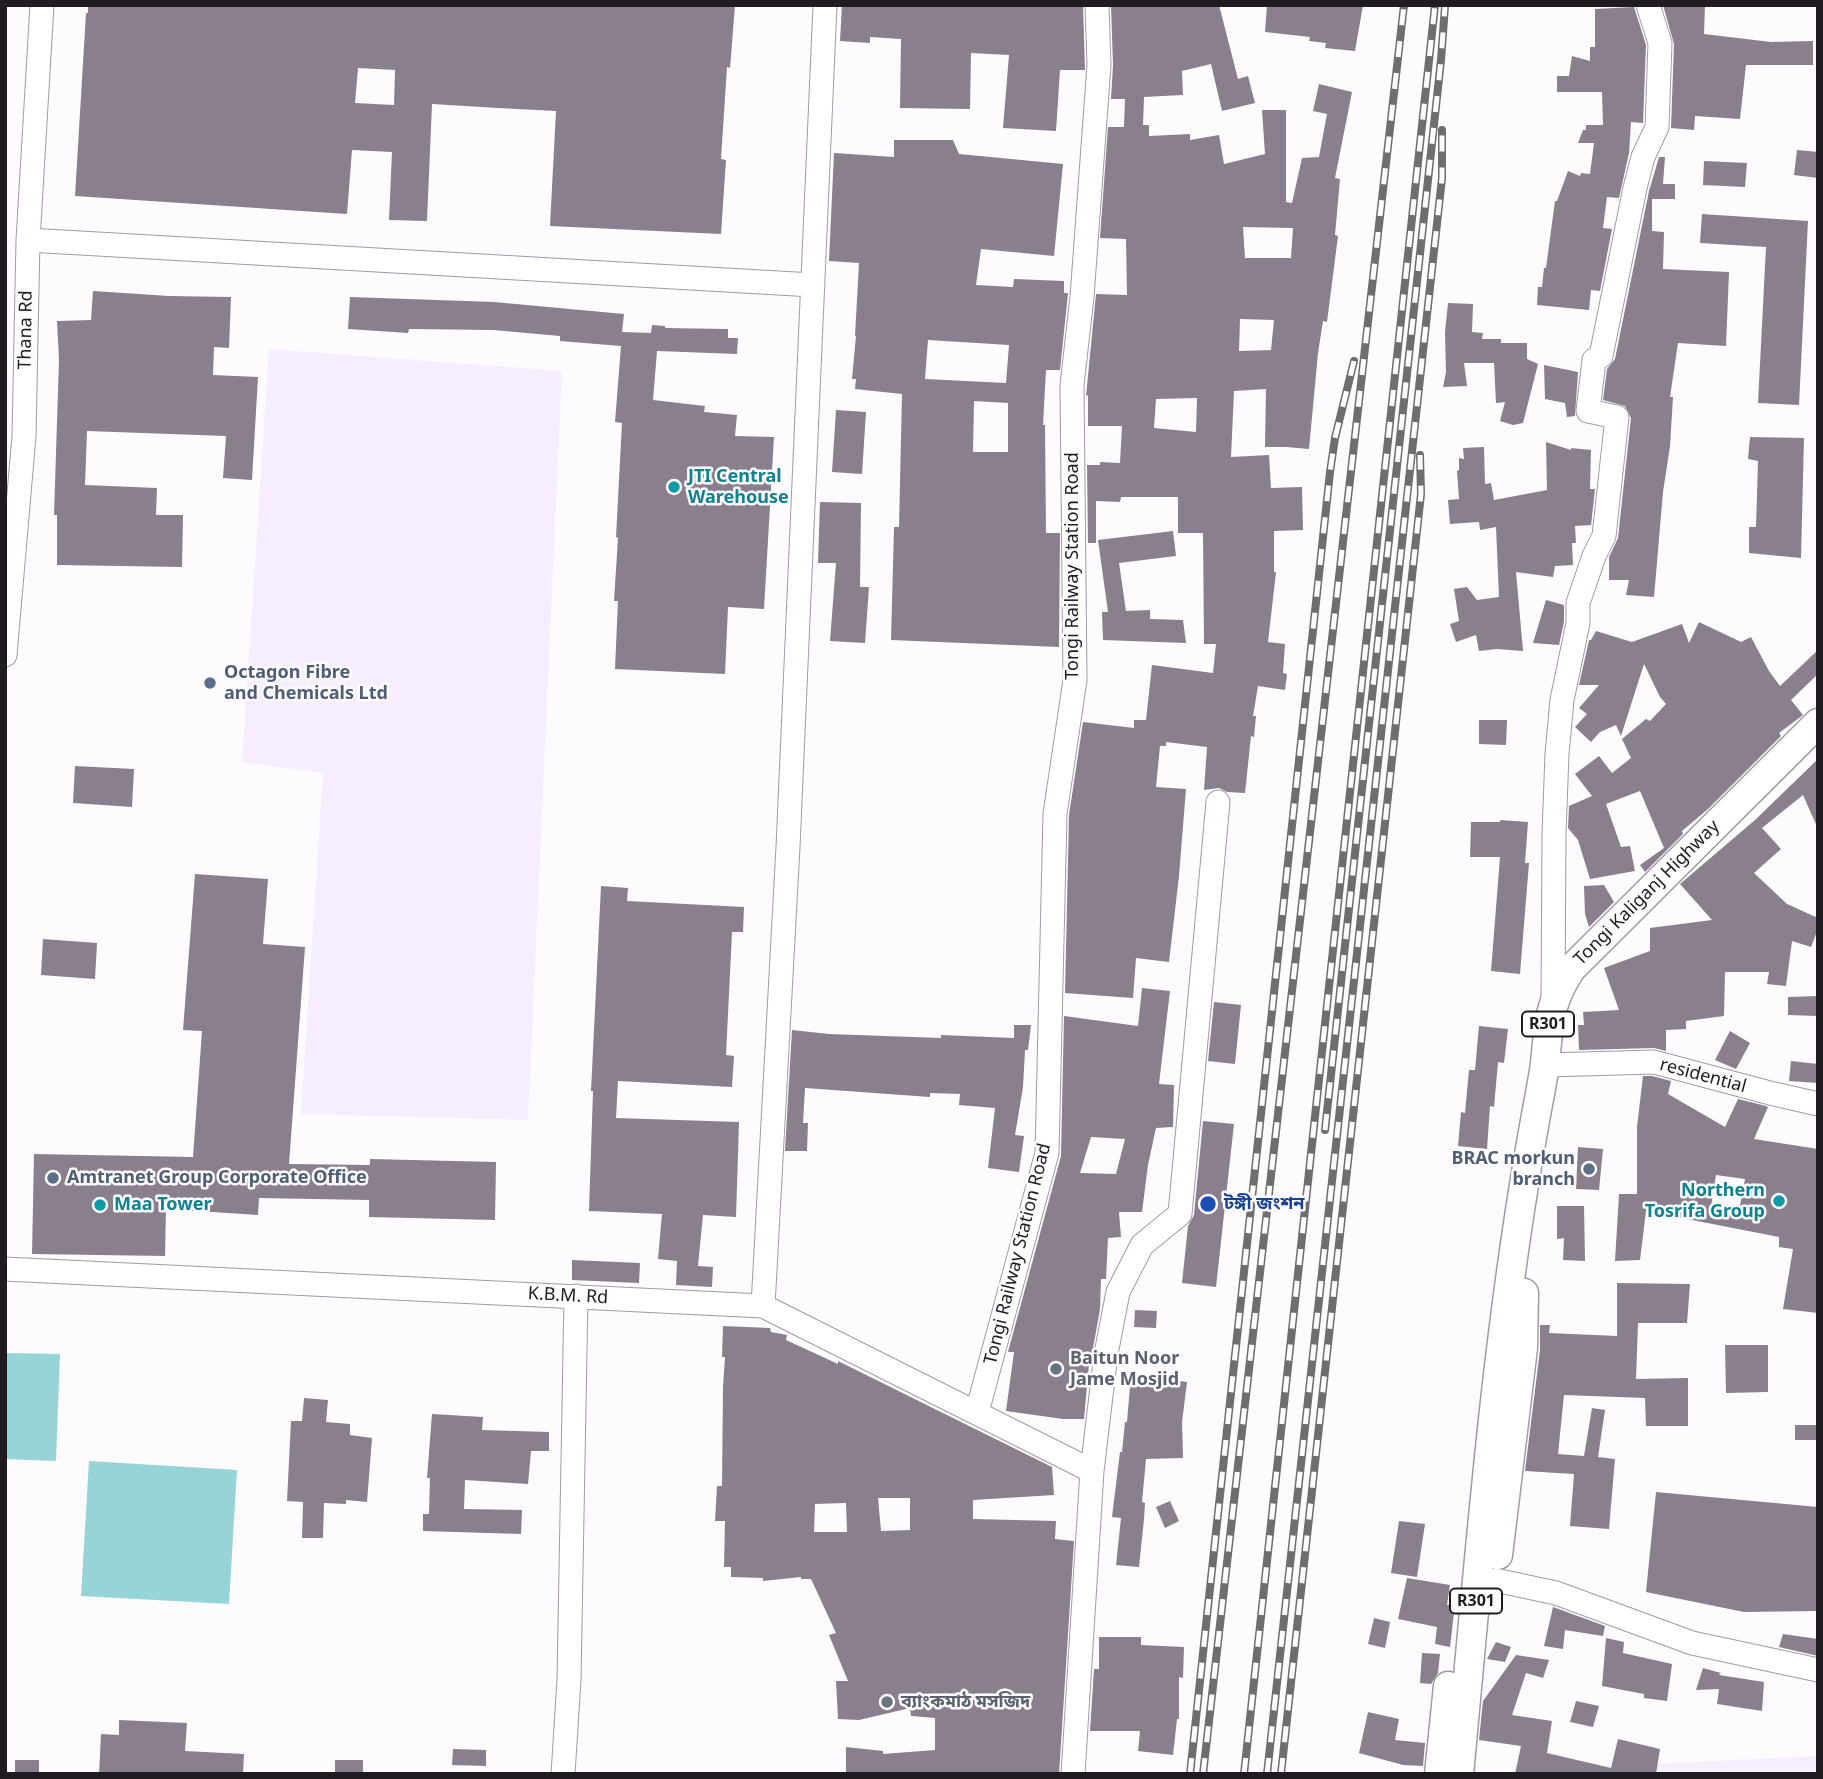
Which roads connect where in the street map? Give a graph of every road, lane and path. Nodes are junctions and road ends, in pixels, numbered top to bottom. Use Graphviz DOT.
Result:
graph roads {
  1 [pos="42,5"];
  2 [pos="825,5"];
  3 [pos="1097,5"];
  4 [pos="1648,5"];
  5 [pos="29,240"];
  6 [pos="813,285"];
  7 [pos="15,436"];
  8 [pos="5,655"];
  9 [pos="1818,723"];
  10 [pos="1218,802"];
  11 [pos="1553,1001"];
  12 [pos="1545,1065"];
  13 [pos="1818,1104"];
  14 [pos="1518,1210"];
  15 [pos="5,1269"];
  16 [pos="576,1296"];
  17 [pos="763,1306"];
  18 [pos="977,1412"];
  19 [pos="1093,1471"];
  20 [pos="1495,1580"];
  21 [pos="1818,1670"];
  22 [pos="563,1774"];
  23 [pos="1073,1774"];
  24 [pos="1439,1774"];
  25 [pos="1459,1774"];
  26 [pos="1475,1774"];
  1 -- 5 [label="street, Thana Rd"];
  2 -- 6 [label="street"];
  3 -- 18 [label="street, Tongi Railway Station Road"];
  4 -- 11 [label="street"];
  5 -- 6 [label="street"];
  5 -- 7 [label="street, Thana Rd"];
  6 -- 17 [label="street"];
  7 -- 8 [label="street, Thana Rd"];
  9 -- 11 [label="main road, Tongi Kaliganj Highway / R301"];
  10 -- 19 [label="street"];
  11 -- 12 [label="main road, Tongi Kaliganj Highway / R301"];
  12 -- 13 [label="street, residential"];
  12 -- 14 [label="main road, Tongi Kaliganj Highway / R301"];
  14 -- 20 [label="main road, R301"];
  14 -- 24 [label="main road, R301"];
  14 -- 25 [label="main road, Tongi Kaliganj Highway / R301"];
  15 -- 16 [label="street, K.B.M. Rd"];
  16 -- 17 [label="street, K.B.M. Rd"];
  16 -- 22 [label="street"];
  17 -- 18 [label="street, K.B.M. Rd"];
  18 -- 19 [label="street, K.B.M. Rd"];
  19 -- 23 [label="street"];
  20 -- 21 [label="street"];
  20 -- 26 [label="main road, R301"];
}
